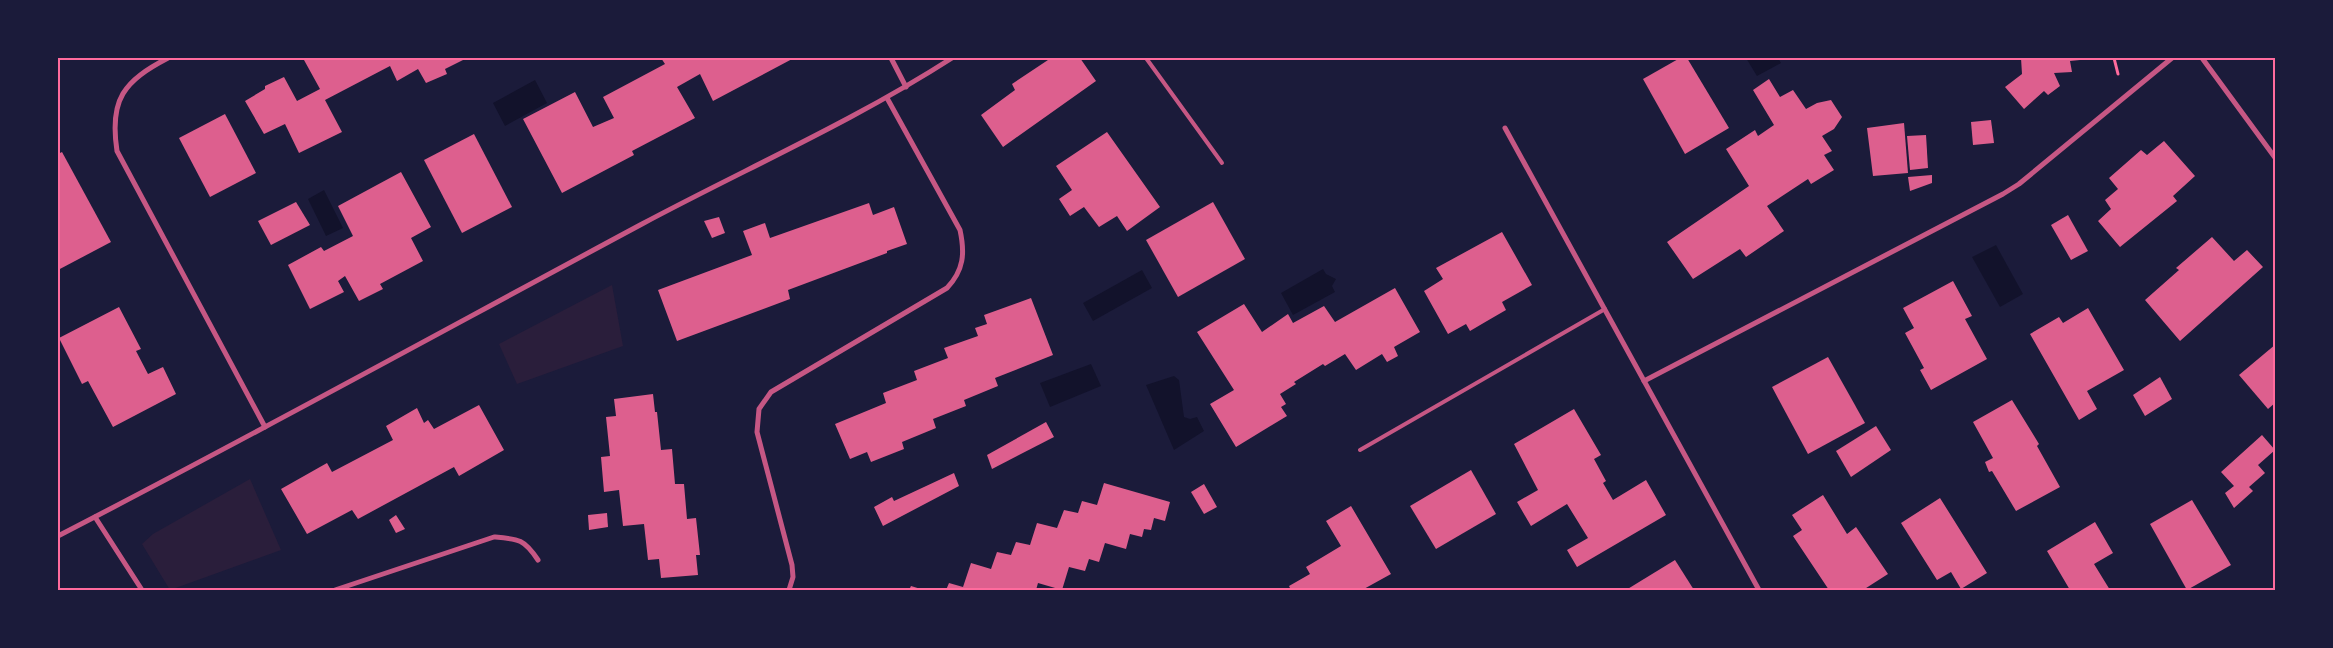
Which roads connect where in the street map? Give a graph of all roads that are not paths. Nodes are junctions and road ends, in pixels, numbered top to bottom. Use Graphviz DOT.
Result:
graph roads {
  1 [pos="168,58"];
  2 [pos="891,58"];
  3 [pos="952,58"];
  4 [pos="1146,58"];
  5 [pos="2172,58"];
  6 [pos="2202,58"];
  7 [pos="906,87"];
  8 [pos="887,98"];
  9 [pos="1505,128"];
  10 [pos="2276,159"];
  11 [pos="1222,162"];
  12 [pos="1604,309"];
  13 [pos="1644,381"];
  14 [pos="265,427"];
  15 [pos="1360,450"];
  16 [pos="95,517"];
  17 [pos="58,536"];
  18 [pos="538,560"];
  19 [pos="142,590"];
  20 [pos="335,590"];
  21 [pos="789,590"];
  22 [pos="1759,590"];
  1 -- 14 [label="street"];
  2 -- 7 [label="street"];
  3 -- 7 [label="street"];
  4 -- 11 [label="lane"];
  5 -- 13 [label="street"];
  6 -- 10 [label="street"];
  7 -- 8 [label="street"];
  8 -- 14 [label="street"];
  8 -- 21 [label="street"];
  9 -- 12 [label="street"];
  12 -- 13 [label="street"];
  12 -- 15 [label="lane"];
  13 -- 22 [label="street"];
  14 -- 16 [label="street"];
  16 -- 17 [label="street"];
  16 -- 19 [label="street"];
  18 -- 20 [label="street"];
}
